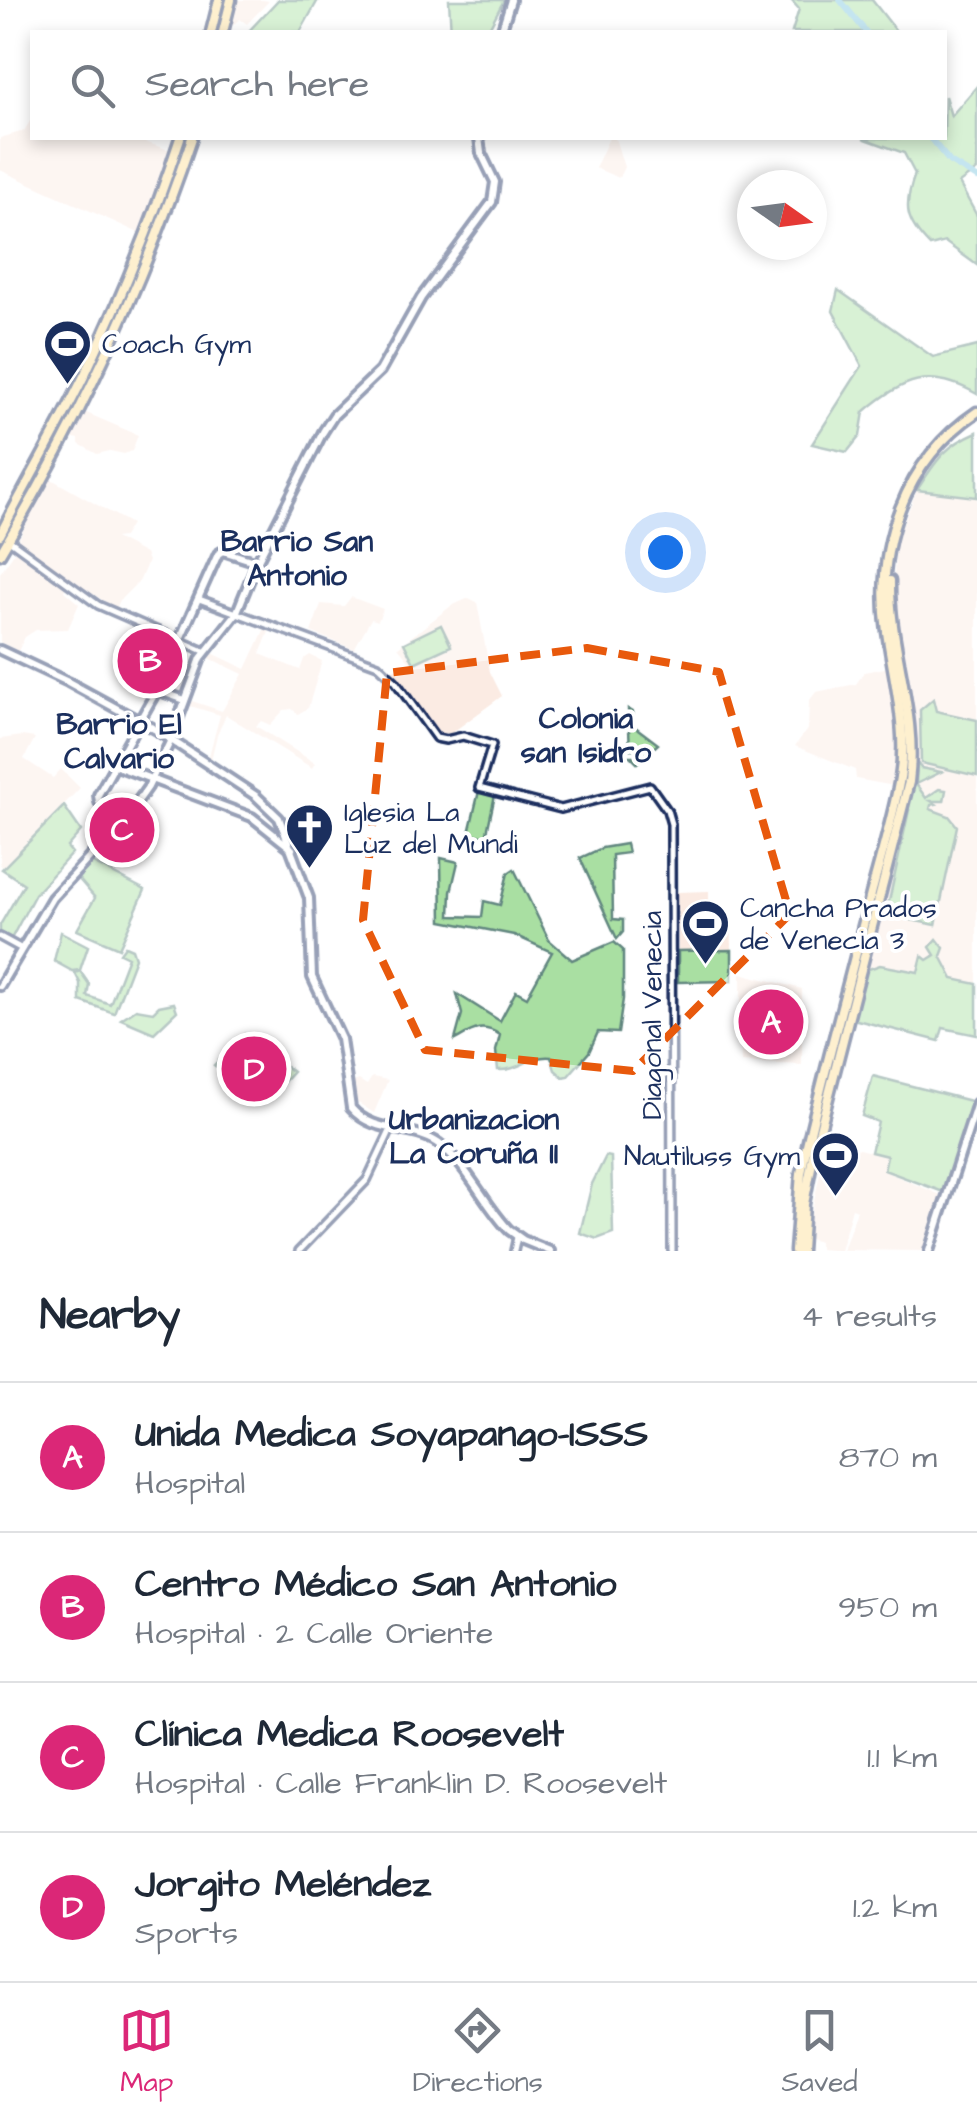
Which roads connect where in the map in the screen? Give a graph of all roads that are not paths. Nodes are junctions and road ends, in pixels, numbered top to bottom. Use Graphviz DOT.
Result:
graph roads {
  1 [pos="219,0"];
  2 [pos="231,0"];
  3 [pos="511,0"];
  4 [pos="212,30"];
  5 [pos="223,30"];
  6 [pos="502,30"];
  7 [pos="179,140"];
  8 [pos="191,140"];
  9 [pos="480,140"];
  10 [pos="977,415"];
  11 [pos="4,537"];
  12 [pos="0,554"];
  13 [pos="257,562"];
  14 [pos="197,599"];
  15 [pos="236,614"];
  16 [pos="178,641"];
  17 [pos="0,650"];
  18 [pos="204,651"];
  19 [pos="156,690"];
  20 [pos="186,700"];
  21 [pos="140,722"];
  22 [pos="171,739"];
  23 [pos="114,765"];
  24 [pos="152,779"];
  25 [pos="126,818"];
  26 [pos="286,830"];
  27 [pos="279,838"];
  28 [pos="293,850"];
  29 [pos="886,857"];
  30 [pos="0,936"];
  31 [pos="22,950"];
  32 [pos="0,986"];
  33 [pos="832,1068"];
  34 [pos="977,1102"];
  35 [pos="391,1129"];
  36 [pos="936,1228"];
  37 [pos="518,1237"];
  38 [pos="298,1251"];
  39 [pos="514,1251"];
  40 [pos="550,1251"];
  41 [pos="672,1251"];
  42 [pos="798,1251"];
  43 [pos="927,1251"];
  1 -- 4 [label="highway"];
  2 -- 5 [label="highway"];
  3 -- 6 [label="main road"];
  7 -- 11 [label="highway"];
  8 -- 11 [label="highway"];
  9 -- 13 [label="main road"];
  10 -- 29 [label="highway"];
  11 -- 12 [label="highway"];
  11 -- 16 [label="street"];
  13 -- 14 [label="main road"];
  13 -- 15 [label="main road"];
  14 -- 15 [label="street"];
  14 -- 16 [label="main road"];
  15 -- 18 [label="main road"];
  15 -- 41 [label="street, Diagonal Venecia"];
  16 -- 18 [label="street"];
  16 -- 19 [label="main road"];
  17 -- 21 [label="main road"];
  18 -- 20 [label="main road"];
  19 -- 20 [label="main road"];
  19 -- 21 [label="main road"];
  20 -- 22 [label="main road"];
  21 -- 22 [label="main road"];
  21 -- 23 [label="main road"];
  22 -- 24 [label="main road"];
  22 -- 26 [label="main road"];
  23 -- 24 [label="main road"];
  23 -- 25 [label="main road"];
  24 -- 25 [label="main road"];
  24 -- 27 [label="main road"];
  25 -- 31 [label="main road"];
  26 -- 27 [label="main road"];
  26 -- 28 [label="main road"];
  27 -- 28 [label="main road"];
  28 -- 35 [label="main road"];
  29 -- 33 [label="highway"];
  29 -- 33 [label="highway"];
  30 -- 31 [label="street"];
  31 -- 32 [label="main road"];
  33 -- 42 [label="highway"];
  33 -- 42 [label="highway"];
  34 -- 36 [label="main road"];
  35 -- 37 [label="main road"];
  35 -- 38 [label="street"];
  36 -- 43 [label="main road"];
  36 -- 43 [label="main road"];
  37 -- 39 [label="street"];
  37 -- 40 [label="main road"];
}
